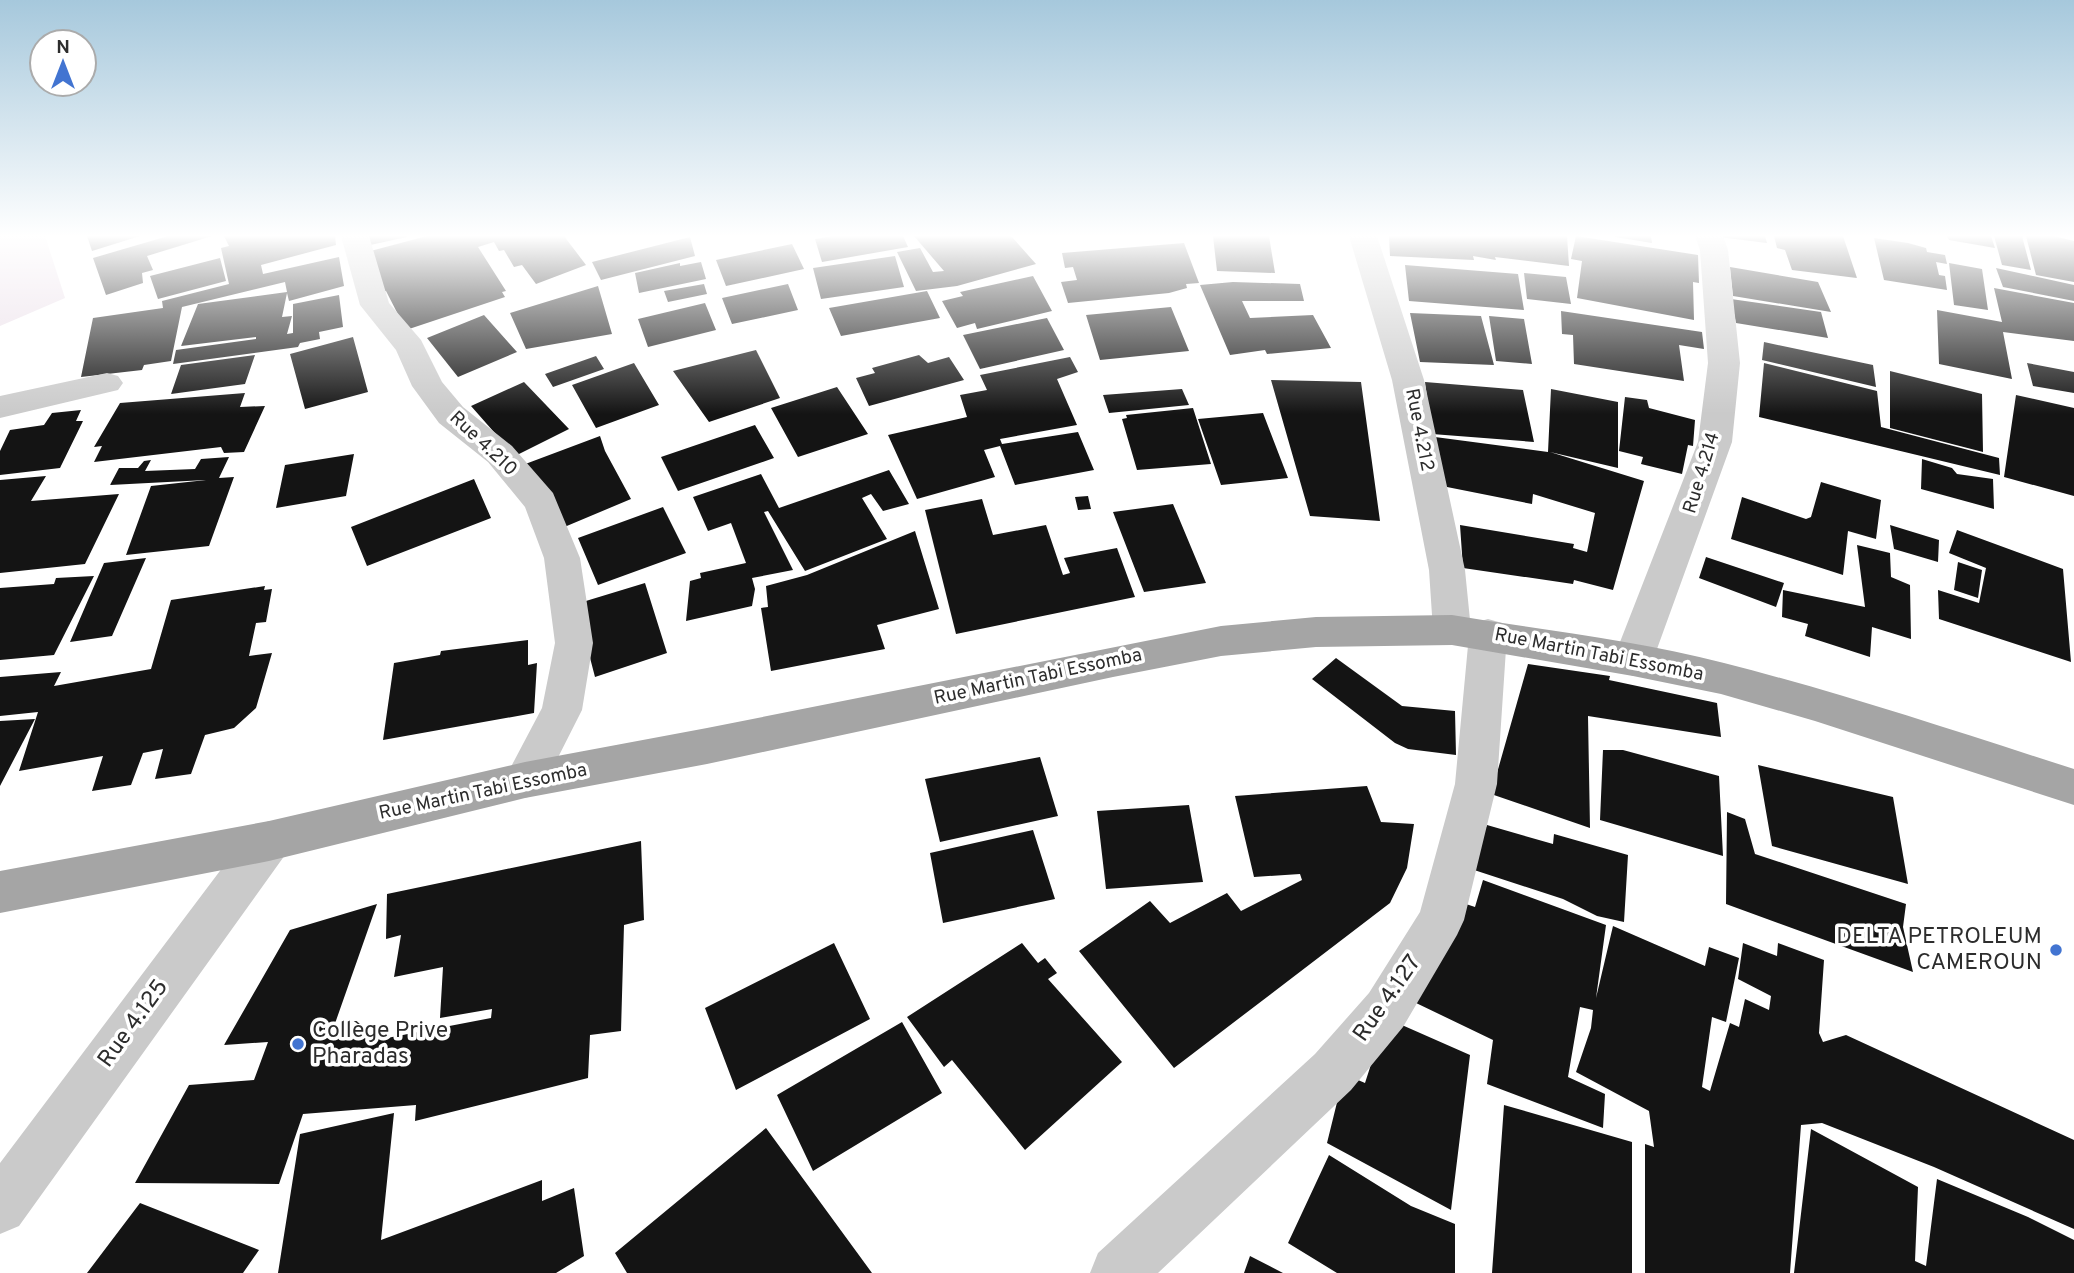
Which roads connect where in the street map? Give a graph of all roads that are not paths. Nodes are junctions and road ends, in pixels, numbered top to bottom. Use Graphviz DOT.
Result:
graph roads {
  1 [pos="373,295"];
  2 [pos="1382,295"];
  3 [pos="1718,295"];
  4 [pos="107,383"];
  5 [pos="0,407"];
  6 [pos="1470,632"];
  7 [pos="1633,660"];
  8 [pos="525,780"];
  9 [pos="2074,787"];
  10 [pos="269,841"];
  11 [pos="0,892"];
  12 [pos="0,1206"];
  13 [pos="1118,1273"];
  1 -- 8 [label="street, Rue 4.210"];
  2 -- 6 [label="street, Rue 4.212"];
  3 -- 7 [label="street, Rue 4.214"];
  4 -- 5 [label="street"];
  6 -- 7 [label="main road, Rue Martin Tabi Essomba"];
  6 -- 8 [label="main road, Rue Martin Tabi Essomba"];
  6 -- 13 [label="street, Rue 4.127"];
  7 -- 9 [label="main road, Rue Martin Tabi Essomba"];
  8 -- 10 [label="main road, Rue Martin Tabi Essomba"];
  10 -- 11 [label="main road, Rue Martin Tabi Essomba"];
  10 -- 12 [label="street, Rue 4.125"];
}
